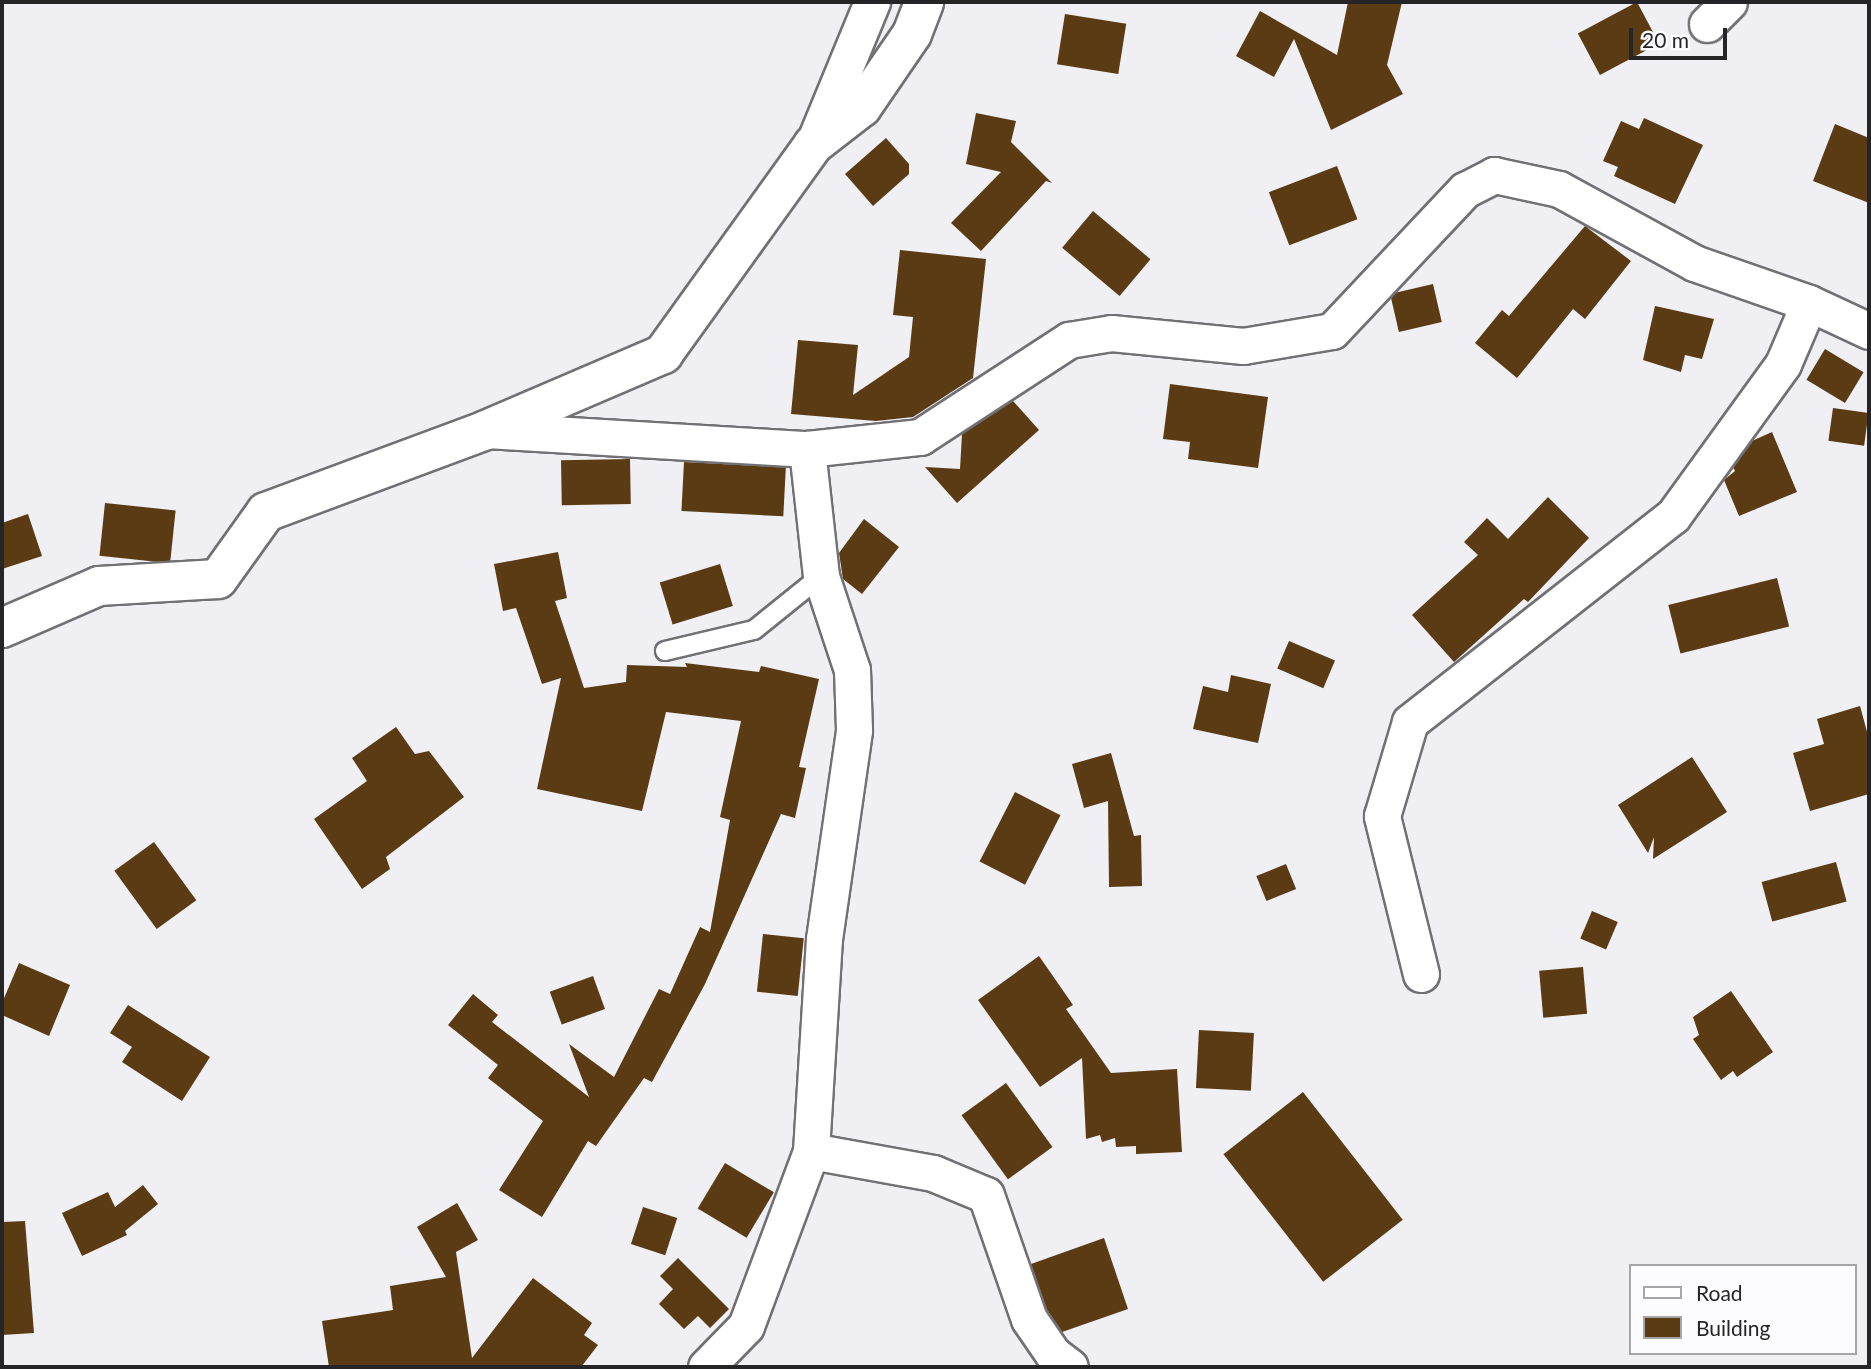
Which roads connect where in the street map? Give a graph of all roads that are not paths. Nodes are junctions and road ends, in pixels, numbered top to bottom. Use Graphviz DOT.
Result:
graph roads {
  1 [pos="872,2"];
  2 [pos="924,2"];
  3 [pos="813,145"];
  4 [pos="1809,303"];
  5 [pos="1869,331"];
  6 [pos="486,430"];
  7 [pos="807,449"];
  8 [pos="821,576"];
  9 [pos="2,628"];
  10 [pos="665,651"];
  11 [pos="1420,974"];
  12 [pos="811,1151"];
  13 [pos="706,1367"];
  14 [pos="1070,1367"];
  1 -- 3 [label="street"];
  2 -- 3 [label="street"];
  3 -- 6 [label="street"];
  4 -- 5 [label="street"];
  4 -- 7 [label="street"];
  4 -- 11 [label="street"];
  6 -- 7 [label="street"];
  6 -- 9 [label="street"];
  7 -- 8 [label="street"];
  8 -- 10 [label="lane"];
  8 -- 12 [label="street"];
  12 -- 13 [label="street"];
  12 -- 14 [label="street"];
}
